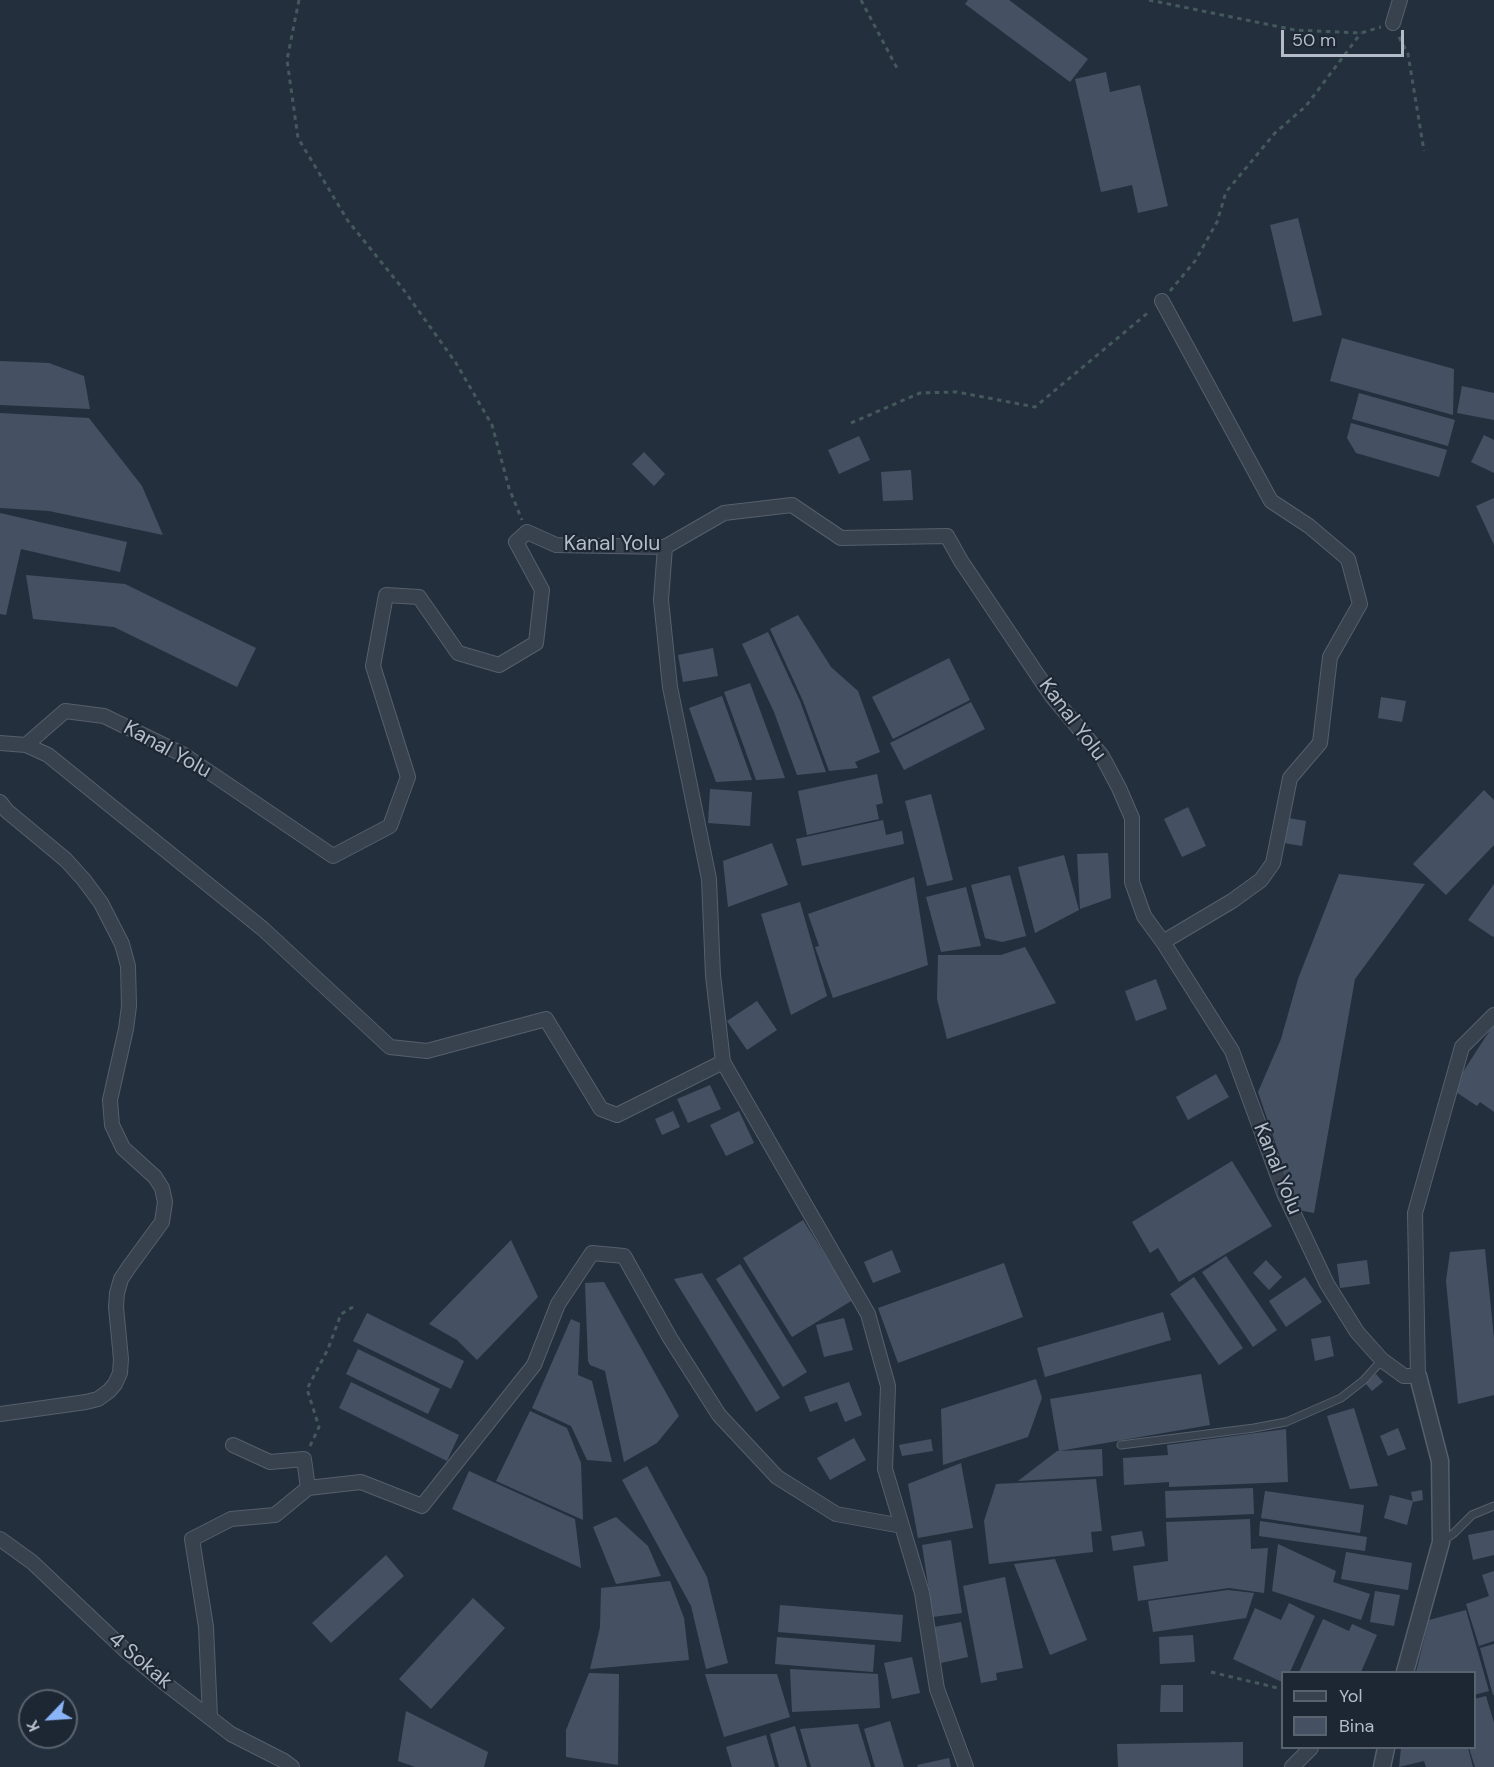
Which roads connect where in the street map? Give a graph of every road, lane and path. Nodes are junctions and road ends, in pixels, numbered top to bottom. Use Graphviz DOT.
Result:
graph roads {
  1 [pos="299,0"];
  2 [pos="861,0"];
  3 [pos="1149,0"];
  4 [pos="1401,0"];
  5 [pos="1393,23"];
  6 [pos="1361,33"];
  7 [pos="898,70"];
  8 [pos="1424,151"];
  9 [pos="1162,301"];
  10 [pos="851,423"];
  11 [pos="527,532"];
  12 [pos="665,548"];
  13 [pos="0,743"];
  14 [pos="26,745"];
  15 [pos="0,802"];
  16 [pos="1163,942"];
  17 [pos="1494,1015"];
  18 [pos="723,1062"];
  19 [pos="353,1307"];
  20 [pos="1382,1360"];
  21 [pos="1418,1376"];
  22 [pos="0,1414"];
  23 [pos="233,1445"];
  24 [pos="1121,1445"];
  25 [pos="304,1459"];
  26 [pos="308,1488"];
  27 [pos="1494,1506"];
  28 [pos="902,1526"];
  29 [pos="0,1539"];
  30 [pos="1441,1542"];
  31 [pos="1405,1671"];
  32 [pos="1211,1672"];
  33 [pos="1281,1689"];
  34 [pos="210,1717"];
  35 [pos="1310,1749"];
  36 [pos="1386,1749"];
  37 [pos="292,1767"];
  38 [pos="966,1767"];
  39 [pos="1292,1767"];
  40 [pos="1382,1767"];
  1 -- 11 [label="path"];
  2 -- 7 [label="path"];
  3 -- 6 [label="path"];
  4 -- 5 [label="street"];
  5 -- 6 [label="path"];
  5 -- 8 [label="path"];
  6 -- 9 [label="path"];
  9 -- 10 [label="path"];
  9 -- 16 [label="street"];
  11 -- 12 [label="street, Kanal Yolu"];
  11 -- 14 [label="street, Kanal Yolu"];
  12 -- 16 [label="street, Kanal Yolu"];
  12 -- 18 [label="street"];
  13 -- 14 [label="street"];
  14 -- 18 [label="street"];
  15 -- 22 [label="street"];
  16 -- 20 [label="street, Kanal Yolu"];
  17 -- 21 [label="street"];
  18 -- 28 [label="street"];
  19 -- 25 [label="path"];
  20 -- 21 [label="street, Kanal Yolu"];
  20 -- 24 [label="lane"];
  21 -- 30 [label="street"];
  23 -- 25 [label="street"];
  25 -- 26 [label="street"];
  26 -- 28 [label="street"];
  26 -- 34 [label="street"];
  27 -- 30 [label="lane"];
  28 -- 38 [label="street"];
  29 -- 34 [label="street, 4 Sokak"];
  30 -- 31 [label="street"];
  32 -- 33 [label="path"];
  34 -- 37 [label="street, 4 Sokak"];
  35 -- 39 [label="street"];
  36 -- 40 [label="street"];
}
